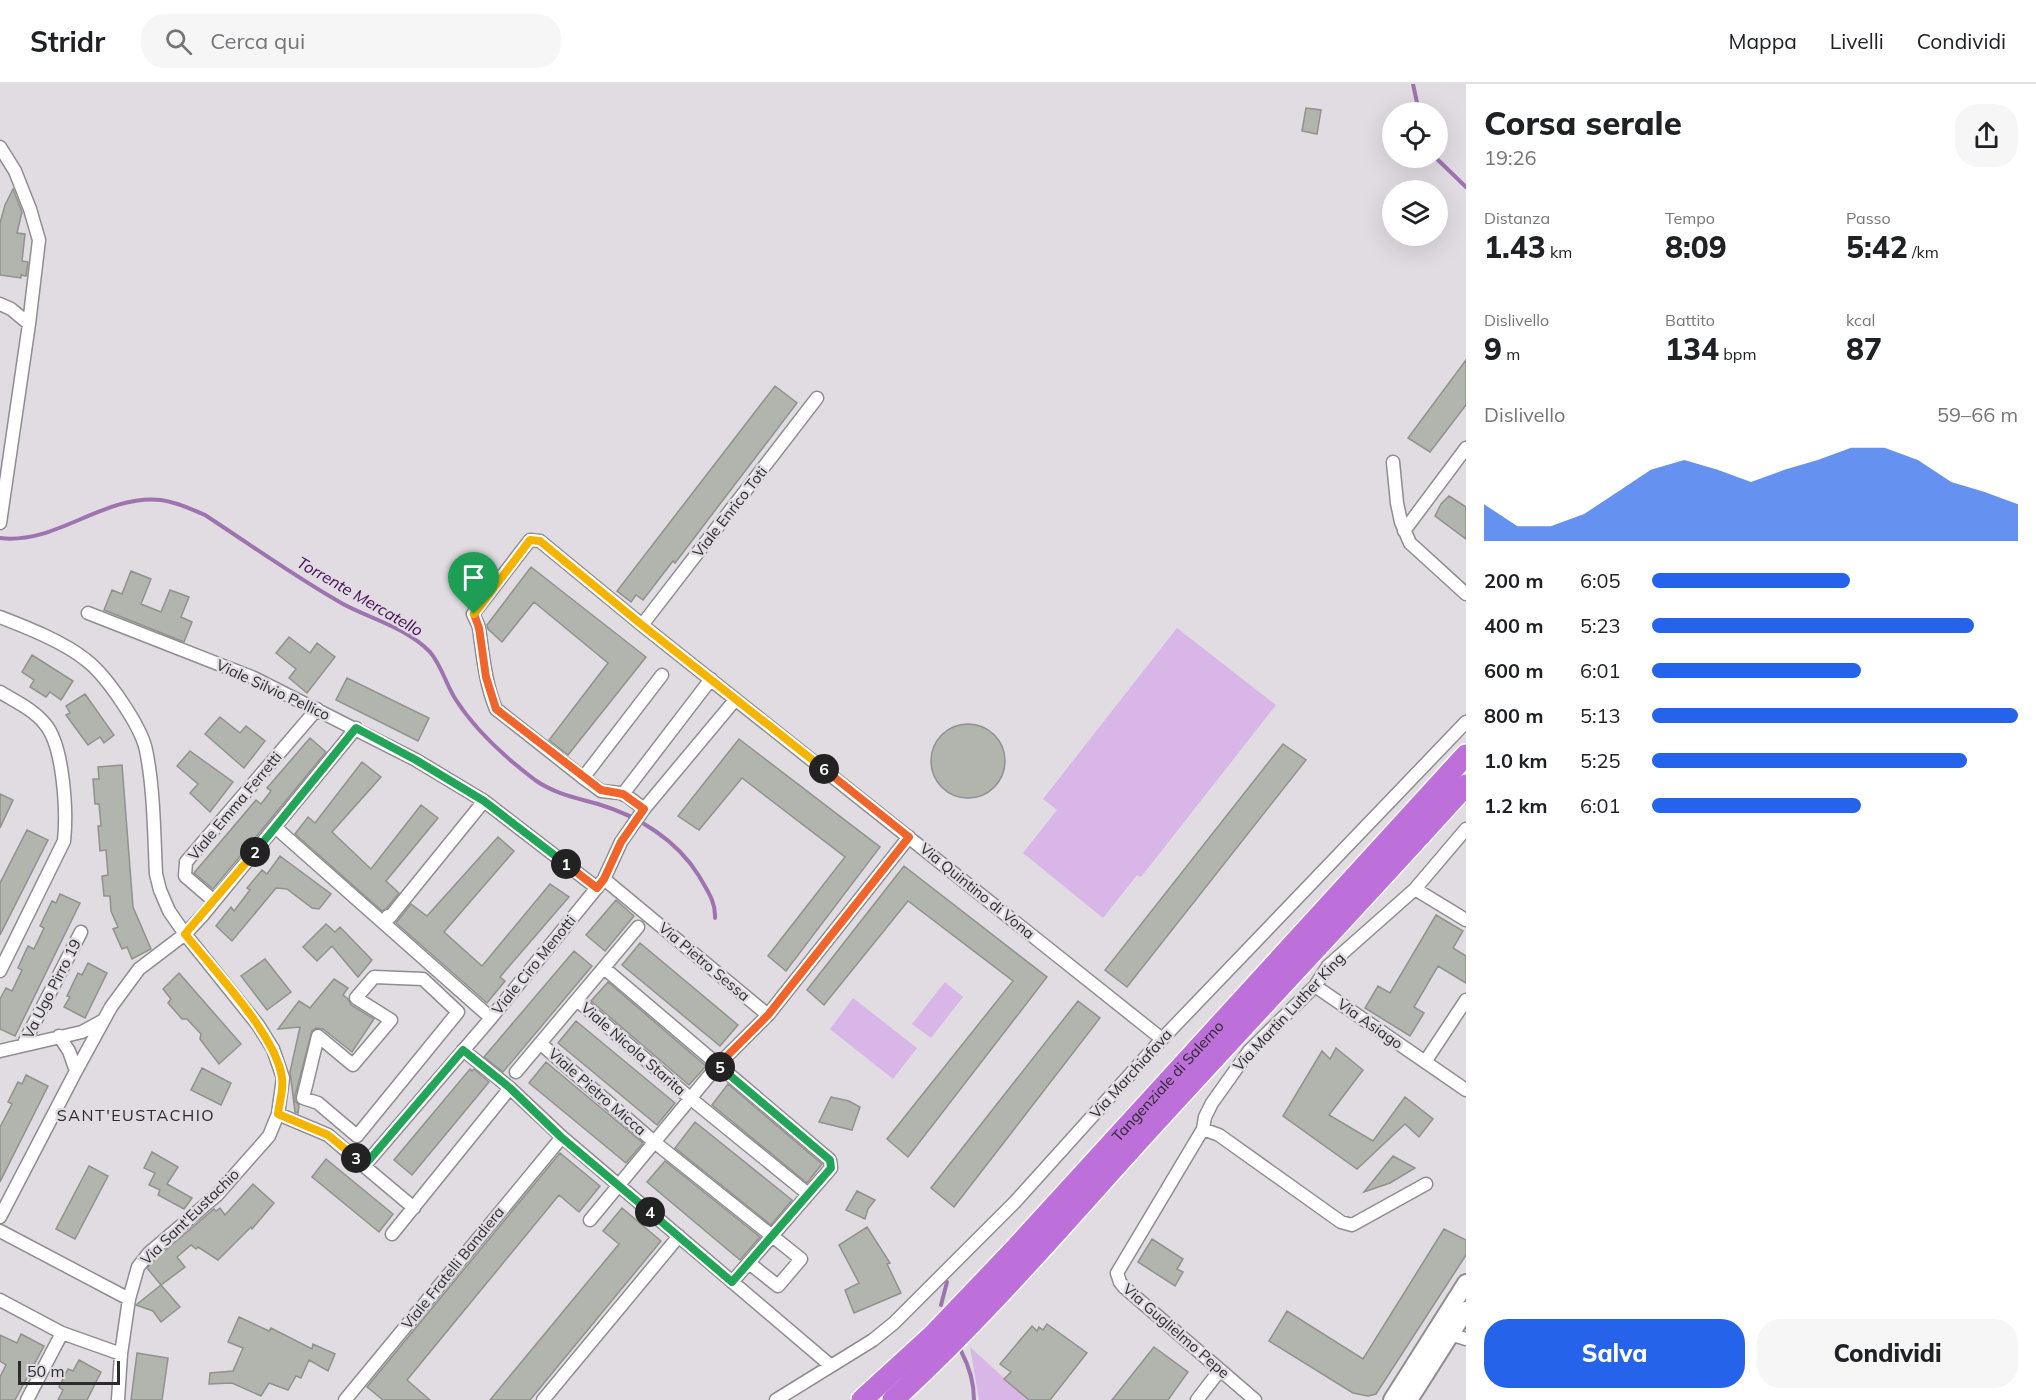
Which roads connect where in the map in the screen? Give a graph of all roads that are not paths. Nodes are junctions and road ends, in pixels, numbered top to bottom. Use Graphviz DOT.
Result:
graph roads {
  1 [pos="0,147"];
  2 [pos="0,304"];
  3 [pos="29,324"];
  4 [pos="818,398"];
  5 [pos="1466,448"];
  6 [pos="1393,462"];
  7 [pos="2,504"];
  8 [pos="0,522"];
  9 [pos="1404,531"];
  10 [pos="1466,594"];
  11 [pos="88,613"];
  12 [pos="0,617"];
  13 [pos="642,625"];
  14 [pos="662,675"];
  15 [pos="711,679"];
  16 [pos="0,692"];
  17 [pos="735,699"];
  18 [pos="317,709"];
  19 [pos="1466,722"];
  20 [pos="356,728"];
  21 [pos="1466,755"];
  22 [pos="583,778"];
  23 [pos="1466,785"];
  24 [pos="623,794"];
  25 [pos="484,801"];
  26 [pos="644,809"];
  27 [pos="275,827"];
  28 [pos="1466,829"];
  29 [pos="909,837"];
  30 [pos="601,884"];
  31 [pos="1415,889"];
  32 [pos="214,901"];
  33 [pos="386,919"];
  34 [pos="1466,920"];
  35 [pos="638,927"];
  36 [pos="81,932"];
  37 [pos="185,934"];
  38 [pos="604,968"];
  39 [pos="0,971"];
  40 [pos="1315,986"];
  41 [pos="577,1000"];
  42 [pos="1466,1000"];
  43 [pos="768,1015"];
  44 [pos="491,1018"];
  45 [pos="102,1021"];
  46 [pos="59,1036"];
  47 [pos="1162,1039"];
  48 [pos="541,1044"];
  49 [pos="23,1045"];
  50 [pos="463,1050"];
  51 [pos="0,1051"];
  52 [pos="1425,1062"];
  53 [pos="718,1065"];
  54 [pos="75,1071"];
  55 [pos="516,1072"];
  56 [pos="510,1088"];
  57 [pos="1466,1090"];
  58 [pos="690,1098"];
  59 [pos="278,1114"];
  60 [pos="1203,1129"];
  61 [pos="357,1136"];
  62 [pos="561,1137"];
  63 [pos="653,1141"];
  64 [pos="364,1166"];
  65 [pos="1426,1184"];
  66 [pos="617,1185"];
  67 [pos="808,1194"];
  68 [pos="414,1208"];
  69 [pos="0,1217"];
  70 [pos="590,1220"];
  71 [pos="0,1231"];
  72 [pos="392,1234"];
  73 [pos="679,1236"];
  74 [pos="771,1237"];
  75 [pos="1126,1256"];
  76 [pos="749,1263"];
  77 [pos="732,1282"];
  78 [pos="1466,1283"];
  79 [pos="129,1299"];
  80 [pos="0,1300"];
  81 [pos="1466,1310"];
  82 [pos="62,1333"];
  83 [pos="1458,1336"];
  84 [pos="121,1354"];
  85 [pos="830,1365"];
  86 [pos="1220,1370"];
  87 [pos="27,1400"];
  88 [pos="118,1400"];
  89 [pos="345,1400"];
  90 [pos="543,1400"];
  91 [pos="776,1400"];
  92 [pos="862,1400"];
  93 [pos="893,1400"];
  94 [pos="1197,1400"];
  95 [pos="1255,1400"];
  96 [pos="1392,1400"];
  97 [pos="1408,1400"];
  1 -- 3 [label="street"];
  2 -- 3 [label="street"];
  3 -- 7 [label="street"];
  4 -- 13 [label="street, Viale Enrico Toti"];
  5 -- 9 [label="street"];
  6 -- 9 [label="street"];
  7 -- 8 [label="street"];
  9 -- 10 [label="street"];
  11 -- 18 [label="street, Viale Silvio Pellico"];
  12 -- 37 [label="street, Via Sant'Eustachio"];
  13 -- 15 [label="street, Via Quintino di Vona"];
  13 -- 22 [label="street, Via Quintino di Vona"];
  14 -- 22 [label="street"];
  15 -- 17 [label="street, Via Quintino di Vona"];
  15 -- 24 [label="street"];
  16 -- 39 [label="street"];
  17 -- 26 [label="street, Viale Ciro Menotti"];
  17 -- 29 [label="street, Via Quintino di Vona"];
  18 -- 20 [label="street, Viale Silvio Pellico"];
  18 -- 32 [label="street, Viale Emma Ferretti"];
  19 -- 47 [label="street, Via Marchiafava"];
  20 -- 25 [label="street, Viale Silvio Pellico"];
  20 -- 27 [label="street"];
  21 -- 92 [label="highway, Tangenziale di Salerno"];
  22 -- 24 [label="street"];
  23 -- 93 [label="highway, Tangenziale di Salerno"];
  24 -- 26 [label="street"];
  25 -- 30 [label="street, Viale Silvio Pellico"];
  25 -- 33 [label="street"];
  26 -- 30 [label="street, Viale Ciro Menotti"];
  27 -- 32 [label="street"];
  27 -- 33 [label="street"];
  28 -- 31 [label="street, Via Martin Luther King"];
  29 -- 43 [label="street"];
  29 -- 47 [label="street, Via Quintino di Vona"];
  30 -- 43 [label="street, Via Pietro Sessa"];
  30 -- 44 [label="street, Viale Ciro Menotti"];
  31 -- 34 [label="street"];
  31 -- 40 [label="street, Via Martin Luther King"];
  32 -- 37 [label="street"];
  33 -- 44 [label="street"];
  35 -- 38 [label="street"];
  36 -- 49 [label="street, Va Ugo Pirro 19"];
  37 -- 45 [label="street"];
  37 -- 59 [label="street, Via Sant'Eustachio"];
  38 -- 41 [label="street"];
  38 -- 53 [label="street"];
  40 -- 52 [label="street, Via Asiago"];
  40 -- 60 [label="street, Via Martin Luther King"];
  41 -- 48 [label="street"];
  41 -- 58 [label="street, Viale Nicola Starita"];
  42 -- 52 [label="street"];
  43 -- 53 [label="street"];
  44 -- 50 [label="street, Viale Ciro Menotti"];
  45 -- 46 [label="street"];
  45 -- 54 [label="street"];
  46 -- 49 [label="street"];
  46 -- 54 [label="street"];
  47 -- 85 [label="street, Via Marchiafava"];
  48 -- 55 [label="street"];
  48 -- 63 [label="street, Viale Pietro Micca"];
  49 -- 51 [label="street"];
  50 -- 56 [label="street"];
  50 -- 64 [label="street, Viale Ciro Menotti"];
  52 -- 57 [label="street, Via Asiago"];
  53 -- 58 [label="street"];
  53 -- 67 [label="street"];
  54 -- 69 [label="street"];
  56 -- 62 [label="street"];
  56 -- 68 [label="street"];
  58 -- 63 [label="street"];
  58 -- 67 [label="street, Viale Nicola Starita"];
  59 -- 64 [label="street"];
  59 -- 79 [label="street, Via Sant'Eustachio"];
  60 -- 65 [label="street"];
  60 -- 75 [label="street, Via Martin Luther King"];
  61 -- 61 [label="street"];
  62 -- 66 [label="street"];
  62 -- 89 [label="street, Viale Fratelli Bandiera"];
  63 -- 66 [label="street"];
  63 -- 74 [label="street, Viale Pietro Micca"];
  64 -- 68 [label="street"];
  66 -- 70 [label="street"];
  66 -- 73 [label="street"];
  67 -- 74 [label="street"];
  68 -- 72 [label="street"];
  71 -- 79 [label="street"];
  73 -- 77 [label="street"];
  73 -- 90 [label="street"];
  74 -- 76 [label="street"];
  74 -- 76 [label="street, Viale Pietro Micca"];
  75 -- 86 [label="street, Via Guglielmo Pepe"];
  76 -- 77 [label="street"];
  77 -- 85 [label="street"];
  78 -- 96 [label="street"];
  79 -- 84 [label="street, Via Sant'Eustachio"];
  80 -- 82 [label="street"];
  81 -- 83 [label="street"];
  82 -- 84 [label="street"];
  82 -- 87 [label="street"];
  83 -- 97 [label="street"];
  84 -- 88 [label="street, Via Sant'Eustachio"];
  85 -- 91 [label="street, Via Marchiafava"];
  86 -- 94 [label="street"];
  86 -- 95 [label="street, Via Guglielmo Pepe"];
}
